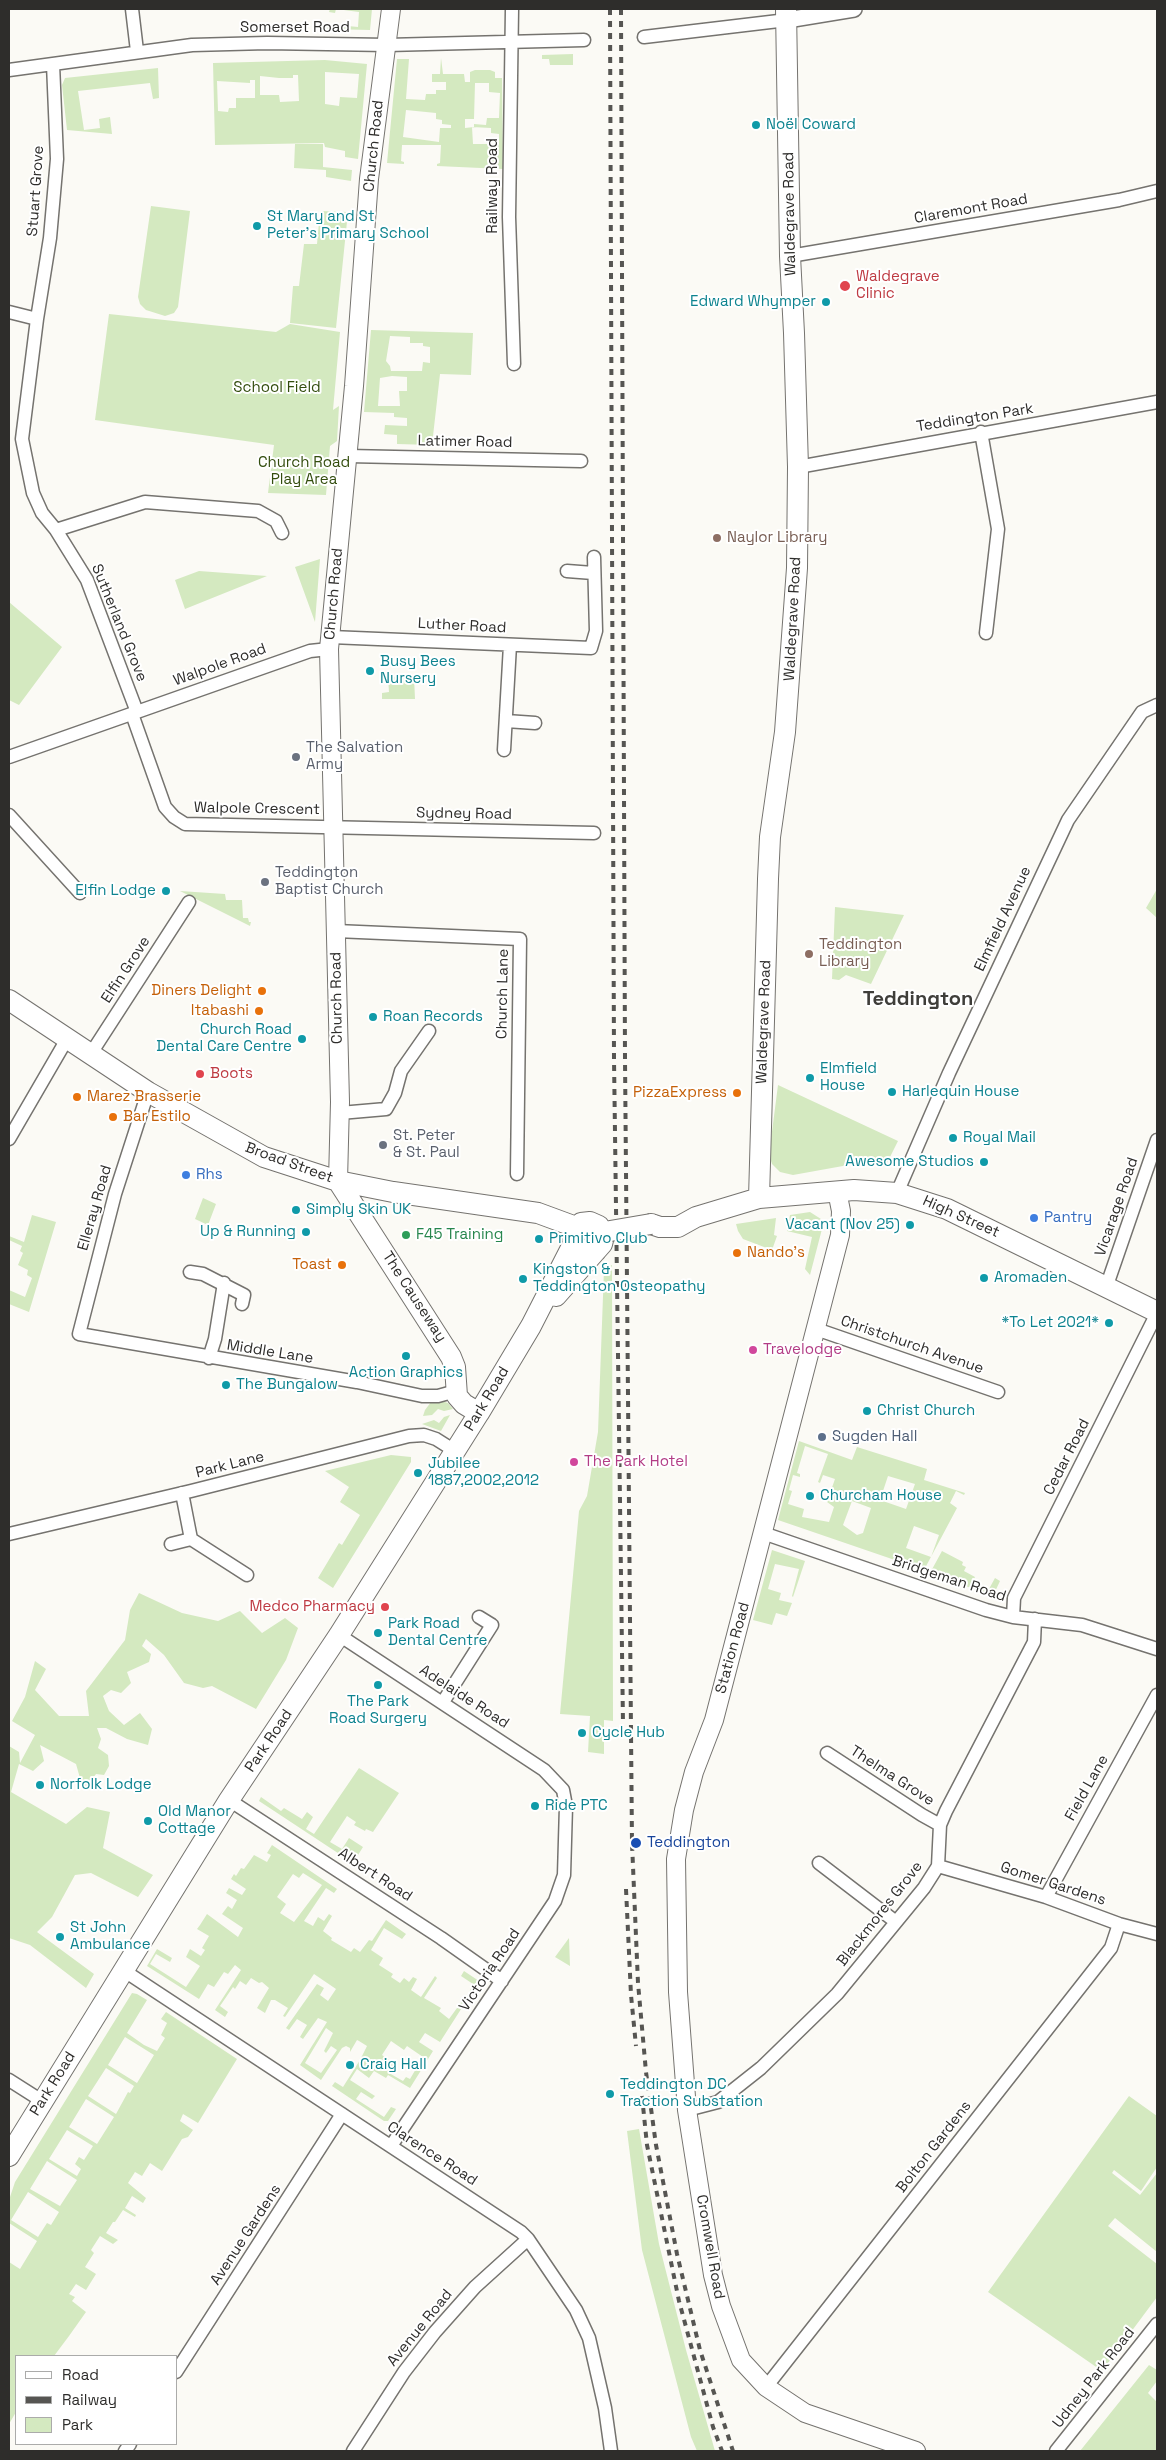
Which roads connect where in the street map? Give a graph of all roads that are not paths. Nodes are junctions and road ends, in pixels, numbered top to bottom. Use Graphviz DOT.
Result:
graph roads {
  1 [pos="132,9"];
  2 [pos="392,9"];
  3 [pos="512,9"];
  4 [pos="854,9"];
  5 [pos="787,14"];
  6 [pos="644,37"];
  7 [pos="584,40"];
  8 [pos="511,42"];
  9 [pos="387,45"];
  10 [pos="137,51"];
  11 [pos="53,64"];
  12 [pos="9,70"];
  13 [pos="1157,191"];
  14 [pos="790,256"];
  15 [pos="9,312"];
  16 [pos="37,319"];
  17 [pos="514,364"];
  18 [pos="1157,402"];
  19 [pos="982,432"];
  20 [pos="348,456"];
  21 [pos="582,460"];
  22 [pos="798,466"];
  23 [pos="56,530"];
  24 [pos="282,533"];
  25 [pos="594,557"];
  26 [pos="567,571"];
  27 [pos="593,573"];
  28 [pos="986,633"];
  29 [pos="330,643"];
  30 [pos="510,645"];
  31 [pos="1157,705"];
  32 [pos="135,713"];
  33 [pos="506,721"];
  34 [pos="535,723"];
  35 [pos="504,750"];
  36 [pos="9,757"];
  37 [pos="9,815"];
  38 [pos="334,828"];
  39 [pos="594,833"];
  40 [pos="80,893"];
  41 [pos="189,902"];
  42 [pos="336,931"];
  43 [pos="9,1000"];
  44 [pos="429,1031"];
  45 [pos="66,1039"];
  46 [pos="90,1055"];
  47 [pos="148,1092"];
  48 [pos="340,1113"];
  49 [pos="9,1139"];
  50 [pos="1157,1140"];
  51 [pos="517,1174"];
  52 [pos="338,1181"];
  53 [pos="837,1191"];
  54 [pos="897,1193"];
  55 [pos="759,1198"];
  56 [pos="575,1235"];
  57 [pos="603,1238"];
  58 [pos="190,1272"];
  59 [pos="224,1283"];
  60 [pos="1107,1285"];
  61 [pos="242,1304"];
  62 [pos="1157,1313"];
  63 [pos="530,1326"];
  64 [pos="816,1329"];
  65 [pos="79,1334"];
  66 [pos="209,1358"];
  67 [pos="456,1391"];
  68 [pos="998,1392"];
  69 [pos="479,1413"];
  70 [pos="455,1451"];
  71 [pos="182,1494"];
  72 [pos="763,1533"];
  73 [pos="9,1534"];
  74 [pos="191,1540"];
  75 [pos="170,1544"];
  76 [pos="247,1575"];
  77 [pos="479,1617"];
  78 [pos="1013,1617"];
  79 [pos="1035,1619"];
  80 [pos="339,1635"];
  81 [pos="1157,1649"];
  82 [pos="1157,1695"];
  83 [pos="443,1702"];
  84 [pos="827,1752"];
  85 [pos="564,1794"];
  86 [pos="229,1800"];
  87 [pos="940,1825"];
  88 [pos="819,1863"];
  89 [pos="938,1866"];
  90 [pos="1046,1898"];
  91 [pos="896,1922"];
  92 [pos="1119,1924"];
  93 [pos="1157,1934"];
  94 [pos="123,1970"];
  95 [pos="502,1981"];
  96 [pos="9,2080"];
  97 [pos="42,2101"];
  98 [pos="686,2110"];
  99 [pos="342,2114"];
  100 [pos="391,2146"];
  101 [pos="9,2156"];
  102 [pos="528,2239"];
  103 [pos="1157,2324"];
  104 [pos="178,2369"];
  105 [pos="766,2387"];
  106 [pos="353,2451"];
  107 [pos="611,2451"];
  108 [pos="916,2451"];
  109 [pos="1056,2451"];
  1 -- 10 [label="street"];
  2 -- 9 [label="main road, Church Road"];
  3 -- 8 [label="street, Railway Road"];
  4 -- 5 [label="street"];
  5 -- 6 [label="street"];
  5 -- 14 [label="main road, Waldegrave Road"];
  7 -- 8 [label="street, Somerset Road"];
  8 -- 9 [label="street, Somerset Road"];
  8 -- 17 [label="street, Railway Road"];
  9 -- 10 [label="street, Somerset Road"];
  9 -- 20 [label="main road, Church Road"];
  10 -- 11 [label="street, Somerset Road"];
  11 -- 12 [label="street, Somerset Road"];
  11 -- 16 [label="street, Stuart Grove"];
  13 -- 14 [label="street, Claremont Road"];
  14 -- 22 [label="main road, Waldegrave Road"];
  15 -- 16 [label="street"];
  16 -- 23 [label="street, Sutherland Grove"];
  18 -- 19 [label="street, Teddington Park"];
  19 -- 22 [label="street, Teddington Park"];
  19 -- 28 [label="street"];
  20 -- 21 [label="street, Latimer Road"];
  20 -- 29 [label="main road, Church Road"];
  22 -- 55 [label="main road, Waldegrave Road"];
  23 -- 24 [label="street"];
  23 -- 32 [label="street, Sutherland Grove"];
  25 -- 27 [label="street"];
  26 -- 27 [label="street"];
  27 -- 30 [label="street, Luther Road"];
  29 -- 30 [label="street, Luther Road"];
  29 -- 32 [label="street, Walpole Road"];
  29 -- 38 [label="main road, Church Road"];
  30 -- 33 [label="street"];
  31 -- 54 [label="street, Elmfield Avenue"];
  32 -- 36 [label="street, Walpole Road"];
  32 -- 38 [label="street, Walpole Crescent"];
  33 -- 34 [label="street"];
  33 -- 35 [label="street"];
  37 -- 40 [label="street"];
  38 -- 39 [label="street, Sydney Road"];
  38 -- 42 [label="main road, Church Road"];
  41 -- 46 [label="street, Elfin Grove"];
  42 -- 48 [label="main road, Church Road"];
  42 -- 51 [label="street, Church Lane"];
  43 -- 45 [label="main road, Broad Street"];
  44 -- 48 [label="street"];
  45 -- 46 [label="main road, Broad Street"];
  45 -- 49 [label="street"];
  46 -- 47 [label="main road, Broad Street"];
  47 -- 52 [label="main road, Broad Street"];
  47 -- 65 [label="street, Elleray Road"];
  48 -- 52 [label="main road, Church Road"];
  50 -- 60 [label="street, Vicarage Road"];
  52 -- 56 [label="main road, Broad Street"];
  52 -- 67 [label="main road, The Causeway"];
  53 -- 54 [label="main road, High Street"];
  53 -- 55 [label="main road, High Street"];
  53 -- 64 [label="main road, Station Road"];
  54 -- 60 [label="main road, High Street"];
  55 -- 57 [label="main road, High Street, bridge"];
  56 -- 57 [label="main road"];
  56 -- 57 [label="main road"];
  56 -- 63 [label="main road, Park Road"];
  57 -- 63 [label="main road, Park Road"];
  58 -- 59 [label="street"];
  59 -- 61 [label="street"];
  59 -- 66 [label="street"];
  60 -- 62 [label="main road, High Street"];
  62 -- 78 [label="street, Cedar Road"];
  63 -- 69 [label="main road, Park Road"];
  64 -- 68 [label="street, Christchurch Avenue"];
  64 -- 72 [label="main road, Station Road"];
  65 -- 66 [label="street, Middle Lane"];
  66 -- 67 [label="street, Middle Lane"];
  67 -- 69 [label="main road"];
  69 -- 70 [label="main road, Park Road"];
  70 -- 71 [label="street, Park Lane"];
  70 -- 80 [label="main road, Park Road"];
  71 -- 73 [label="street, Park Lane"];
  71 -- 74 [label="street"];
  72 -- 78 [label="street, Bridgeman Road"];
  72 -- 98 [label="main road, Station Road"];
  74 -- 75 [label="street"];
  74 -- 76 [label="street"];
  77 -- 83 [label="street"];
  78 -- 79 [label="street, Bridgeman Road"];
  79 -- 81 [label="street, Bridgeman Road"];
  79 -- 87 [label="street, Blackmores Grove"];
  80 -- 83 [label="street, Adelaide Road"];
  80 -- 86 [label="main road, Park Road"];
  82 -- 90 [label="street, Field Lane"];
  83 -- 85 [label="street, Adelaide Road"];
  84 -- 87 [label="street, Thelma Grove"];
  85 -- 95 [label="street, Victoria Road"];
  86 -- 94 [label="main road, Park Road"];
  86 -- 95 [label="street, Albert Road"];
  87 -- 89 [label="street, Blackmores Grove"];
  88 -- 91 [label="street"];
  89 -- 90 [label="street, Gomer Gardens"];
  89 -- 91 [label="street, Blackmores Grove"];
  90 -- 92 [label="street, Gomer Gardens"];
  91 -- 98 [label="street, Blackmores Grove"];
  92 -- 93 [label="street, Gomer Gardens"];
  92 -- 105 [label="street, Bolton Gardens"];
  94 -- 97 [label="main road, Park Road"];
  94 -- 99 [label="street, Clarence Road"];
  95 -- 100 [label="street, Victoria Road"];
  96 -- 97 [label="street"];
  97 -- 101 [label="main road, Park Road"];
  98 -- 105 [label="main road, Cromwell Road"];
  99 -- 100 [label="street, Clarence Road"];
  99 -- 104 [label="street, Avenue Gardens"];
  100 -- 102 [label="street, Clarence Road"];
  102 -- 106 [label="street, Avenue Road"];
  102 -- 107 [label="street, Clarence Road"];
  103 -- 109 [label="street, Udney Park Road"];
  105 -- 108 [label="main road, Cromwell Road"];
}
